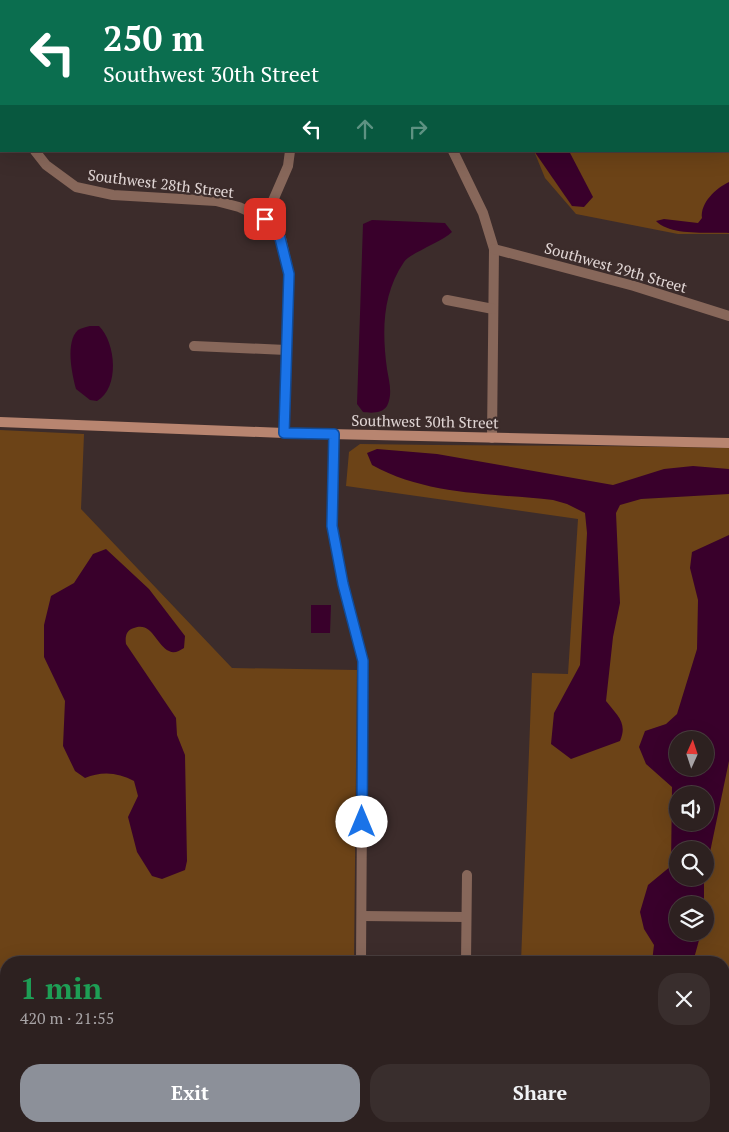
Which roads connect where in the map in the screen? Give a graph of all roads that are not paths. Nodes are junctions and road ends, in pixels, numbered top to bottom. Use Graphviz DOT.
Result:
graph roads {
  1 [pos="36,152"];
  2 [pos="290,152"];
  3 [pos="454,152"];
  4 [pos="265,219"];
  5 [pos="494,249"];
  6 [pos="447,300"];
  7 [pos="494,309"];
  8 [pos="729,316"];
  9 [pos="194,346"];
  10 [pos="286,350"];
  11 [pos="0,422"];
  12 [pos="284,433"];
  13 [pos="334,434"];
  14 [pos="492,438"];
  15 [pos="729,443"];
  16 [pos="467,875"];
  17 [pos="362,916"];
  18 [pos="466,917"];
  19 [pos="361,956"];
  20 [pos="466,956"];
  1 -- 4 [label="street, Southwest 28th Street"];
  2 -- 4 [label="street"];
  3 -- 5 [label="street"];
  4 -- 10 [label="street"];
  5 -- 7 [label="street"];
  5 -- 8 [label="street, Southwest 29th Street"];
  6 -- 7 [label="street"];
  7 -- 14 [label="street"];
  9 -- 10 [label="street"];
  10 -- 12 [label="street"];
  11 -- 12 [label="street, Southwest 30th Street"];
  12 -- 13 [label="street, Southwest 30th Street"];
  13 -- 14 [label="street, Southwest 30th Street"];
  13 -- 17 [label="street"];
  14 -- 15 [label="street, Southwest 30th Street"];
  16 -- 18 [label="street"];
  17 -- 18 [label="street"];
  17 -- 19 [label="street"];
  18 -- 20 [label="street"];
}
